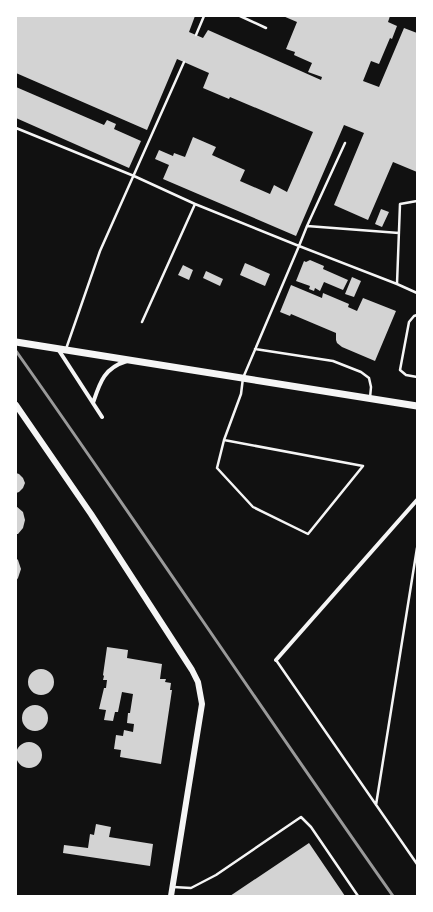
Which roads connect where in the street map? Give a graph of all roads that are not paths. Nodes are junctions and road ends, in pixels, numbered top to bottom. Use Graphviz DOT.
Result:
graph roads {
  1 [pos="204,16"];
  2 [pos="240,16"];
  3 [pos="266,28"];
  4 [pos="196,35"];
  5 [pos="184,62"];
  6 [pos="16,128"];
  7 [pos="345,143"];
  8 [pos="134,176"];
  9 [pos="417,201"];
  10 [pos="195,204"];
  11 [pos="307,226"];
  12 [pos="399,233"];
  13 [pos="299,246"];
  14 [pos="397,284"];
  15 [pos="417,293"];
  16 [pos="417,315"];
  17 [pos="142,322"];
  18 [pos="16,342"];
  19 [pos="58,348"];
  20 [pos="255,349"];
  21 [pos="66,350"];
  22 [pos="130,360"];
  23 [pos="417,377"];
  24 [pos="243,378"];
  25 [pos="370,398"];
  26 [pos="93,403"];
  27 [pos="16,405"];
  28 [pos="417,406"];
  29 [pos="102,417"];
  30 [pos="224,440"];
  31 [pos="417,500"];
  32 [pos="417,548"];
  33 [pos="276,660"];
  34 [pos="376,804"];
  35 [pos="417,864"];
  36 [pos="172,887"];
  37 [pos="171,896"];
  38 [pos="358,896"];
  1 -- 4 [label="lane"];
  2 -- 3 [label="lane"];
  5 -- 8 [label="lane"];
  6 -- 8 [label="lane"];
  7 -- 11 [label="lane"];
  8 -- 10 [label="lane"];
  8 -- 21 [label="lane"];
  9 -- 12 [label="lane"];
  10 -- 13 [label="lane"];
  10 -- 17 [label="lane"];
  11 -- 12 [label="lane"];
  11 -- 13 [label="lane"];
  12 -- 14 [label="lane"];
  13 -- 14 [label="lane"];
  13 -- 20 [label="lane"];
  14 -- 15 [label="lane"];
  16 -- 23 [label="lane"];
  18 -- 19 [label="main road"];
  19 -- 21 [label="main road"];
  19 -- 26 [label="street"];
  20 -- 24 [label="lane"];
  20 -- 25 [label="lane"];
  21 -- 22 [label="main road"];
  22 -- 24 [label="main road"];
  22 -- 26 [label="street"];
  24 -- 25 [label="main road"];
  24 -- 30 [label="lane"];
  25 -- 28 [label="main road"];
  26 -- 29 [label="street"];
  27 -- 36 [label="street"];
  30 -- 30 [label="lane"];
  31 -- 33 [label="street"];
  32 -- 34 [label="lane"];
  33 -- 34 [label="lane"];
  34 -- 35 [label="lane"];
  36 -- 37 [label="street"];
  36 -- 38 [label="lane"];
}
